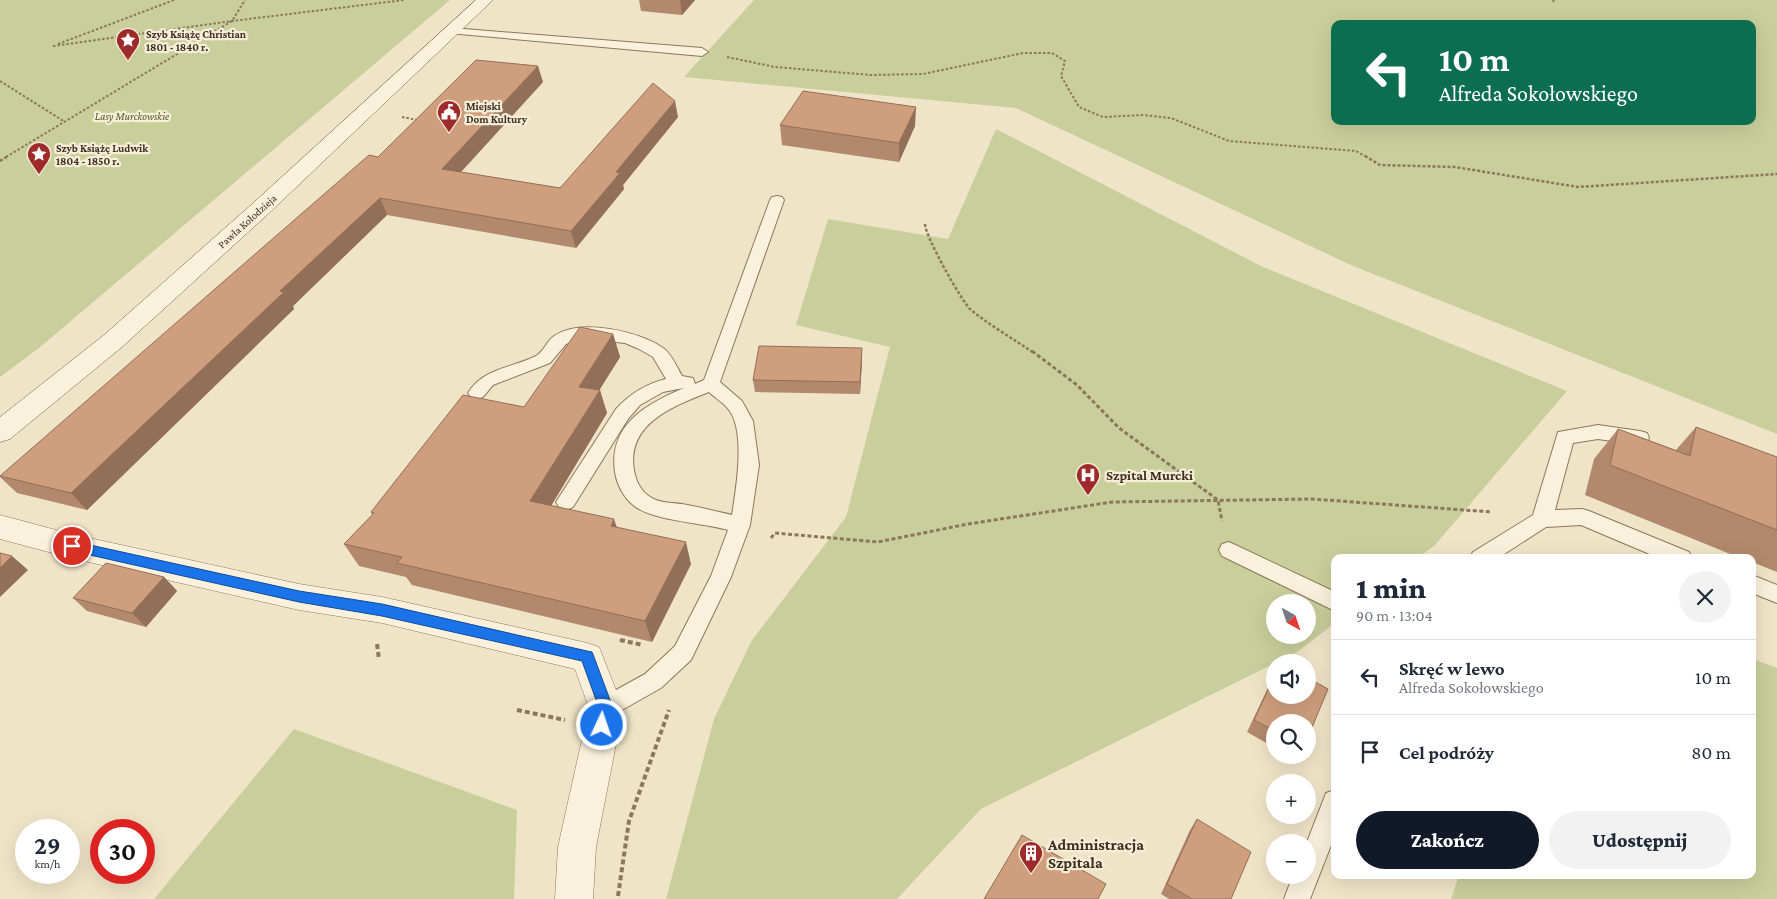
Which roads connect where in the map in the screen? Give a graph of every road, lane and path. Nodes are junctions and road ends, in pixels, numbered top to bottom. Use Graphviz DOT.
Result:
graph roads {
  1 [pos="174,0"];
  2 [pos="245,0"];
  3 [pos="402,0"];
  4 [pos="485,0"];
  5 [pos="232,21"];
  6 [pos="452,31"];
  7 [pos="702,52"];
  8 [pos="0,81"];
  9 [pos="65,122"];
  10 [pos="0,161"];
  11 [pos="1777,174"];
  12 [pos="778,200"];
  13 [pos="925,224"];
  14 [pos="677,382"];
  15 [pos="711,384"];
  16 [pos="477,393"];
  17 [pos="0,432"];
  18 [pos="1660,445"];
  19 [pos="1218,500"];
  20 [pos="566,502"];
  21 [pos="1542,520"];
  22 [pos="740,525"];
  23 [pos="0,527"];
  24 [pos="769,541"];
  25 [pos="1230,550"];
  26 [pos="1487,554"];
  27 [pos="1672,554"];
  28 [pos="1756,586"];
  29 [pos="1777,594"];
  30 [pos="1331,600"];
  31 [pos="670,705"];
  32 [pos="606,708"];
  33 [pos="1331,812"];
  34 [pos="1316,851"];
  35 [pos="1303,884"];
  36 [pos="574,899"];
  37 [pos="617,899"];
  38 [pos="1297,899"];
  1 -- 5 [label="path"];
  2 -- 5 [label="path"];
  3 -- 5 [label="path"];
  4 -- 6 [label="street, Pawła Kołodzieja"];
  5 -- 9 [label="path"];
  6 -- 7 [label="lane"];
  6 -- 17 [label="street, Pawła Kołodzieja"];
  7 -- 11 [label="path"];
  8 -- 9 [label="path"];
  9 -- 10 [label="path"];
  12 -- 15 [label="lane"];
  13 -- 19 [label="path"];
  14 -- 15 [label="lane"];
  14 -- 16 [label="lane"];
  14 -- 20 [label="lane"];
  15 -- 22 [label="lane"];
  15 -- 22 [label="lane"];
  18 -- 21 [label="lane"];
  19 -- 21 [label="path"];
  19 -- 24 [label="path"];
  21 -- 26 [label="lane"];
  21 -- 27 [label="lane"];
  22 -- 32 [label="lane"];
  23 -- 32 [label="street"];
  25 -- 30 [label="lane"];
  28 -- 29 [label="lane"];
  31 -- 37 [label="path"];
  32 -- 36 [label="street"];
  33 -- 34 [label="lane"];
  35 -- 38 [label="lane"];
}
